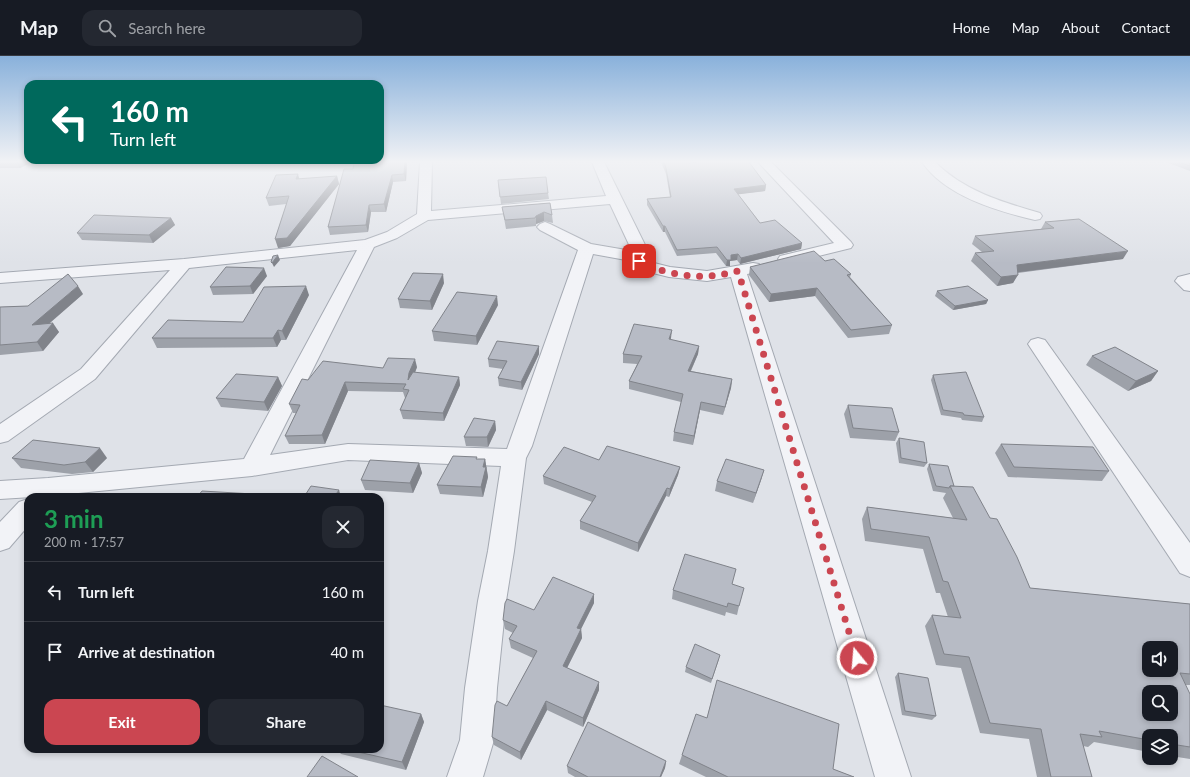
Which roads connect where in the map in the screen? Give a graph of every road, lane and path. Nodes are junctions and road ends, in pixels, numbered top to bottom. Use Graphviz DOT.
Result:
graph roads {
  1 [pos="425,196"];
  2 [pos="613,196"];
  3 [pos="797,196"];
  4 [pos="975,196"];
  5 [pos="615,199"];
  6 [pos="424,216"];
  7 [pos="1035,216"];
  8 [pos="544,227"];
  9 [pos="368,244"];
  10 [pos="587,248"];
  11 [pos="184,264"];
  12 [pos="647,266"];
  13 [pos="738,271"];
  14 [pos="0,278"];
  15 [pos="1190,279"];
  16 [pos="1190,286"];
  17 [pos="1038,344"];
  18 [pos="0,435"];
  19 [pos="514,458"];
  20 [pos="252,467"];
  21 [pos="0,490"];
  22 [pos="44,492"];
  23 [pos="24,513"];
  24 [pos="0,540"];
  25 [pos="1190,565"];
  26 [pos="465,777"];
  27 [pos="893,777"];
  1 -- 6 [label="street"];
  2 -- 5 [label="street"];
  3 -- 13 [label="street"];
  4 -- 7 [label="street"];
  5 -- 6 [label="street"];
  5 -- 12 [label="street"];
  6 -- 9 [label="street"];
  8 -- 10 [label="street"];
  9 -- 11 [label="street"];
  9 -- 20 [label="street"];
  10 -- 12 [label="street"];
  10 -- 19 [label="street"];
  11 -- 14 [label="street"];
  11 -- 18 [label="street"];
  12 -- 13 [label="street"];
  13 -- 27 [label="street"];
  15 -- 16 [label="street"];
  17 -- 25 [label="street"];
  19 -- 20 [label="street"];
  19 -- 26 [label="street"];
  20 -- 22 [label="street"];
  21 -- 22 [label="street"];
  23 -- 24 [label="street"];
}
